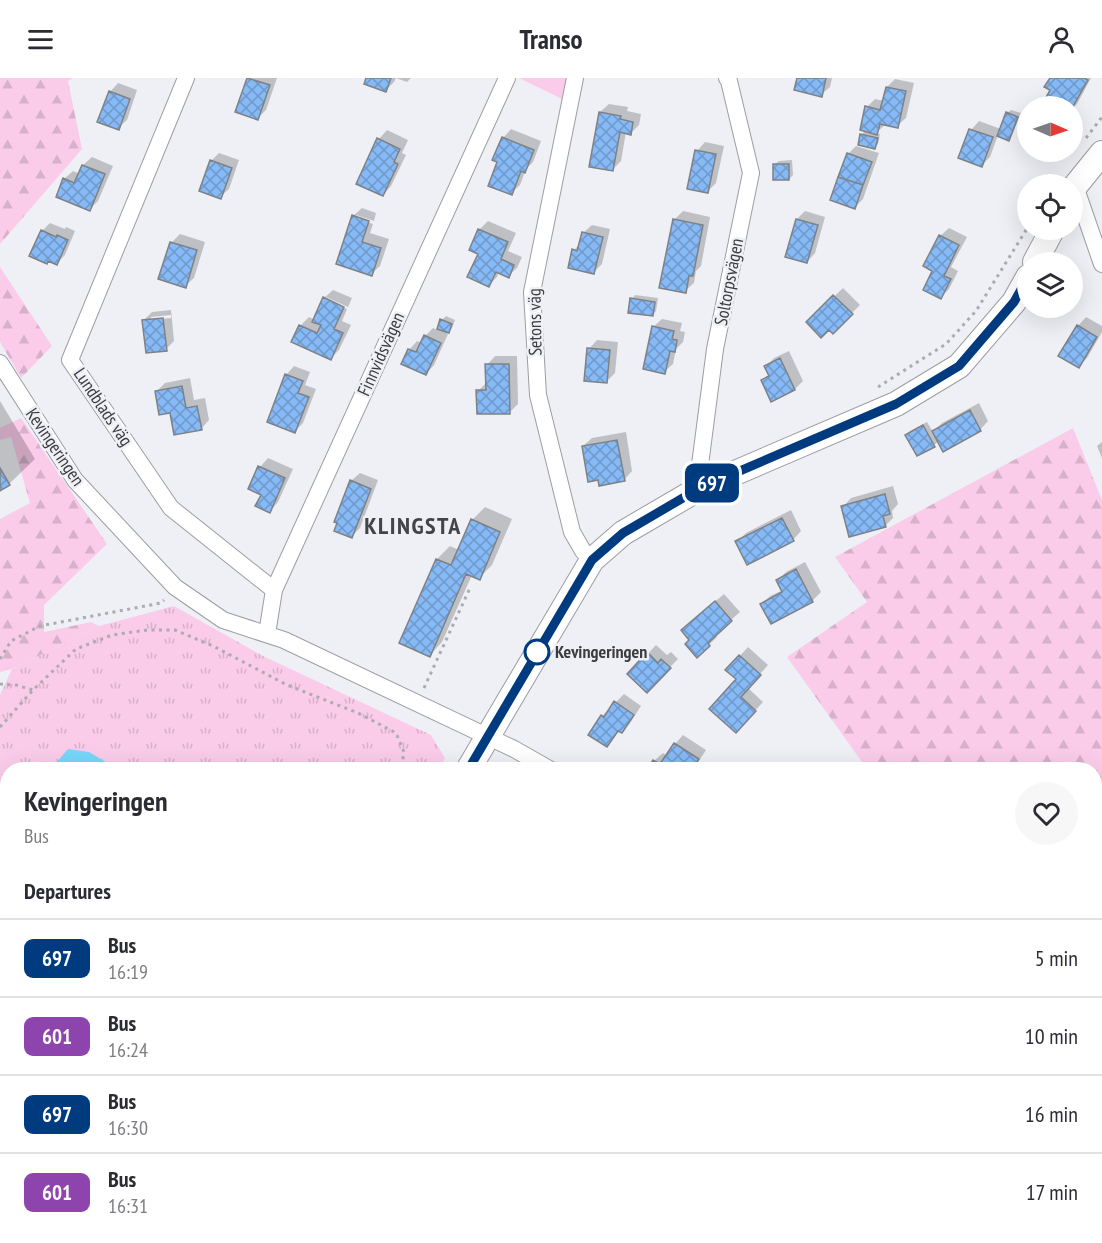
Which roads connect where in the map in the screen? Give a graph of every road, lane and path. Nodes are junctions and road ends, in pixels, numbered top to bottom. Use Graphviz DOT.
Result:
graph roads {
  1 [pos="186,78"];
  2 [pos="507,78"];
  3 [pos="575,78"];
  4 [pos="727,78"];
  5 [pos="1102,153"];
  6 [pos="1083,177"];
  7 [pos="1083,212"];
  8 [pos="1020,240"];
  9 [pos="1102,264"];
  10 [pos="1017,297"];
  11 [pos="0,363"];
  12 [pos="870,393"];
  13 [pos="700,488"];
  14 [pos="592,560"];
  15 [pos="175,587"];
  16 [pos="470,588"];
  17 [pos="274,590"];
  18 [pos="267,634"];
  19 [pos="0,659"];
  20 [pos="0,684"];
  21 [pos="33,690"];
  22 [pos="417,703"];
  23 [pos="0,727"];
  24 [pos="487,736"];
  25 [pos="402,762"];
  26 [pos="472,762"];
  27 [pos="536,762"];
  1 -- 17 [label="street, Lundblads väg"];
  2 -- 17 [label="street, Finnvidsvägen"];
  3 -- 14 [label="street, Setons väg"];
  4 -- 13 [label="street, Soltorpsvägen"];
  5 -- 6 [label="street"];
  7 -- 9 [label="street"];
  8 -- 12 [label="path"];
  10 -- 13 [label="street"];
  11 -- 15 [label="street, Kevingeringen"];
  13 -- 14 [label="street"];
  14 -- 24 [label="street"];
  15 -- 18 [label="street, Kevingeringen"];
  15 -- 19 [label="path"];
  16 -- 22 [label="path"];
  17 -- 18 [label="street, Finnvidsvägen"];
  18 -- 22 [label="street, Kevingeringen"];
  20 -- 21 [label="path"];
  21 -- 23 [label="path"];
  21 -- 25 [label="path"];
  22 -- 24 [label="street, Kevingeringen"];
  24 -- 26 [label="street"];
  24 -- 27 [label="street, Kevingeringen"];
}
